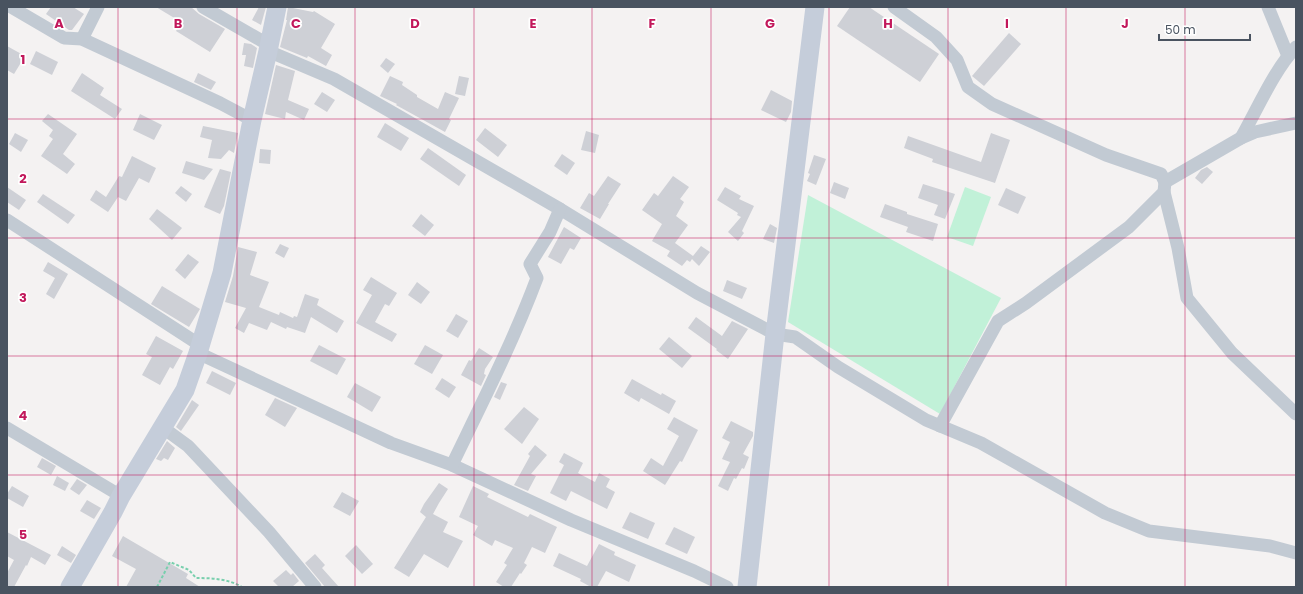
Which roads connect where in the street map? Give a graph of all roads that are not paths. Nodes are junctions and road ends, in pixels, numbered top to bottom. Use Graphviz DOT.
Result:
graph roads {
  1 [pos="11,7"];
  2 [pos="98,7"];
  3 [pos="203,7"];
  4 [pos="277,7"];
  5 [pos="815,7"];
  6 [pos="894,7"];
  7 [pos="1268,7"];
  8 [pos="82,40"];
  9 [pos="269,48"];
  10 [pos="1292,52"];
  11 [pos="252,120"];
  12 [pos="1296,123"];
  13 [pos="1242,138"];
  14 [pos="1165,187"];
  15 [pos="560,209"];
  16 [pos="7,220"];
  17 [pos="775,334"];
  18 [pos="199,349"];
  19 [pos="1296,414"];
  20 [pos="940,426"];
  21 [pos="162,427"];
  22 [pos="7,428"];
  23 [pos="452,465"];
  24 [pos="121,496"];
  25 [pos="1296,553"];
  26 [pos="70,587"];
  27 [pos="315,587"];
  28 [pos="727,587"];
  29 [pos="747,587"];
  1 -- 8 [label="street"];
  2 -- 8 [label="street"];
  3 -- 9 [label="street"];
  4 -- 9 [label="main road"];
  5 -- 17 [label="main road"];
  6 -- 14 [label="street"];
  7 -- 10 [label="street"];
  8 -- 11 [label="street"];
  9 -- 11 [label="main road"];
  9 -- 15 [label="street"];
  10 -- 13 [label="street"];
  11 -- 18 [label="main road"];
  12 -- 13 [label="street"];
  13 -- 14 [label="street"];
  14 -- 19 [label="street"];
  14 -- 20 [label="street"];
  15 -- 17 [label="street"];
  15 -- 23 [label="street"];
  16 -- 18 [label="street"];
  17 -- 20 [label="street"];
  17 -- 29 [label="main road"];
  18 -- 21 [label="main road"];
  18 -- 23 [label="street"];
  20 -- 25 [label="street"];
  21 -- 24 [label="main road"];
  21 -- 27 [label="street"];
  22 -- 24 [label="street"];
  23 -- 28 [label="street"];
  24 -- 26 [label="main road"];
}
